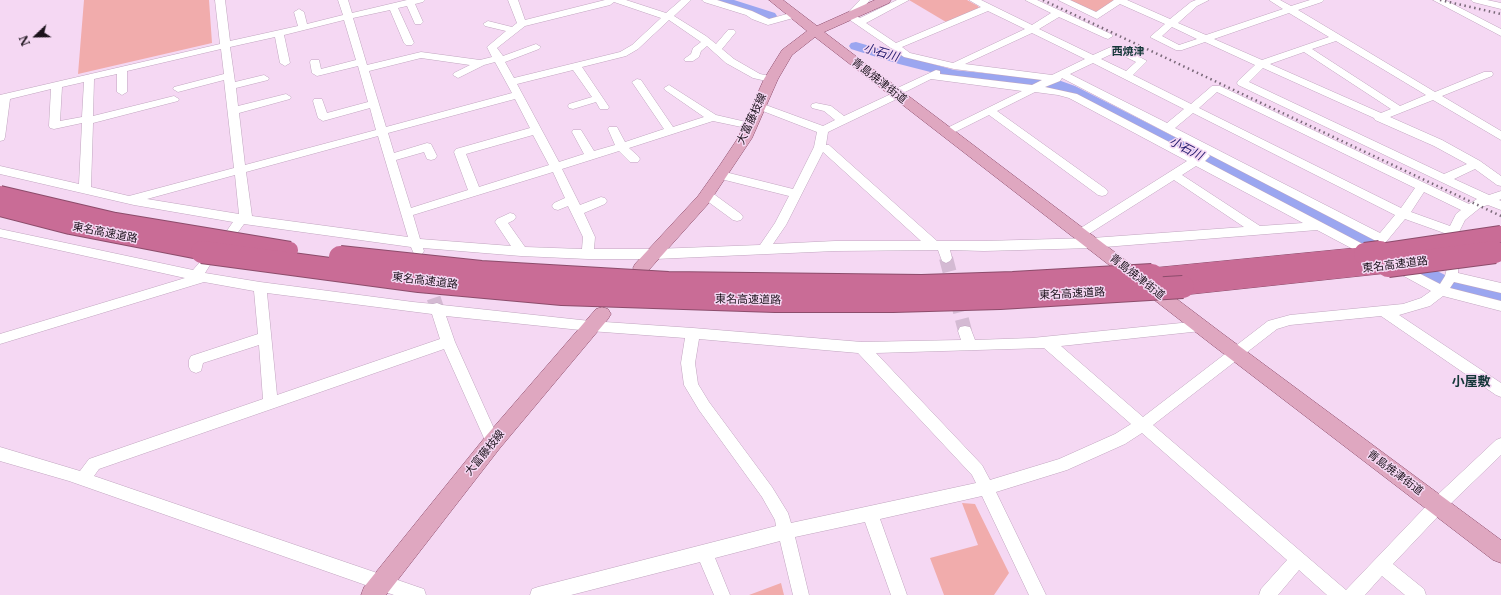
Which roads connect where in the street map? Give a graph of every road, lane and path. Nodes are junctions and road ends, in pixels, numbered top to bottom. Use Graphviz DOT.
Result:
graph roads {
  1 [pos="343,0"];
  2 [pos="420,0"];
  3 [pos="513,0"];
  4 [pos="610,0"];
  5 [pos="617,0"];
  6 [pos="686,0"];
  7 [pos="707,0"];
  8 [pos="774,0"];
  9 [pos="865,0"];
  10 [pos="885,0"];
  11 [pos="904,0"];
  12 [pos="974,0"];
  13 [pos="1030,0"];
  14 [pos="1063,0"];
  15 [pos="1120,0"];
  16 [pos="1184,0"];
  17 [pos="1204,0"];
  18 [pos="1274,0"];
  19 [pos="1319,0"];
  20 [pos="1438,0"];
  21 [pos="1476,0"];
  22 [pos="223,1"];
  23 [pos="410,2"];
  24 [pos="1194,4"];
  25 [pos="393,6"];
  26 [pos="1501,6"];
  27 [pos="989,7"];
  28 [pos="1290,10"];
  29 [pos="300,12"];
  30 [pos="1058,13"];
  31 [pos="794,15"];
  32 [pos="668,16"];
  33 [pos="348,17"];
  34 [pos="855,19"];
  35 [pos="418,22"];
  36 [pos="1170,23"];
  37 [pos="488,24"];
  38 [pos="522,24"];
  39 [pos="303,27"];
  40 [pos="1032,29"];
  41 [pos="513,30"];
  42 [pos="815,31"];
  43 [pos="731,32"];
  44 [pos="279,33"];
  45 [pos="1501,33"];
  46 [pos="1108,36"];
  47 [pos="1335,38"];
  48 [pos="1207,40"];
  49 [pos="707,42"];
  50 [pos="409,43"];
  51 [pos="225,46"];
  52 [pos="895,46"];
  53 [pos="536,47"];
  54 [pos="717,49"];
  55 [pos="1305,49"];
  56 [pos="689,59"];
  57 [pos="1093,59"];
  58 [pos="500,60"];
  59 [pos="315,62"];
  60 [pos="284,63"];
  61 [pos="480,63"];
  62 [pos="1261,64"];
  63 [pos="362,66"];
  64 [pos="576,66"];
  65 [pos="951,66"];
  66 [pos="122,69"];
  67 [pos="1488,74"];
  68 [pos="458,75"];
  69 [pos="931,75"];
  70 [pos="1127,76"];
  71 [pos="89,77"];
  72 [pos="1060,77"];
  73 [pos="264,78"];
  74 [pos="771,79"];
  75 [pos="230,81"];
  76 [pos="512,82"];
  77 [pos="637,82"];
  78 [pos="57,84"];
  79 [pos="669,88"];
  80 [pos="178,89"];
  81 [pos="1033,90"];
  82 [pos="122,92"];
  83 [pos="896,94"];
  84 [pos="518,95"];
  85 [pos="1434,96"];
  86 [pos="286,97"];
  87 [pos="2,98"];
  88 [pos="174,99"];
  89 [pos="318,101"];
  90 [pos="374,104"];
  91 [pos="574,106"];
  92 [pos="759,106"];
  93 [pos="816,106"];
  94 [pos="1192,108"];
  95 [pos="1400,110"];
  96 [pos="233,111"];
  97 [pos="990,111"];
  98 [pos="712,118"];
  99 [pos="1379,118"];
  100 [pos="87,120"];
  101 [pos="843,121"];
  102 [pos="751,126"];
  103 [pos="1168,128"];
  104 [pos="613,129"];
  105 [pos="537,130"];
  106 [pos="670,130"];
  107 [pos="823,130"];
  108 [pos="382,131"];
  109 [pos="577,132"];
  110 [pos="947,132"];
  111 [pos="1501,136"];
  112 [pos="0,137"];
  113 [pos="622,146"];
  114 [pos="820,147"];
  115 [pos="1212,151"];
  116 [pos="431,156"];
  117 [pos="591,156"];
  118 [pos="390,158"];
  119 [pos="634,159"];
  120 [pos="1197,161"];
  121 [pos="1476,164"];
  122 [pos="556,167"];
  123 [pos="240,169"];
  124 [pos="0,170"];
  125 [pos="721,175"];
  126 [pos="1174,176"];
  127 [pos="1443,179"];
  128 [pos="1501,182"];
  129 [pos="1422,187"];
  130 [pos="85,190"];
  131 [pos="475,192"];
  132 [pos="1102,192"];
  133 [pos="0,194"];
  134 [pos="795,194"];
  135 [pos="707,195"];
  136 [pos="1501,195"];
  137 [pos="128,200"];
  138 [pos="1488,200"];
  139 [pos="602,201"];
  140 [pos="574,205"];
  141 [pos="558,206"];
  142 [pos="1501,206"];
  143 [pos="0,208"];
  144 [pos="1469,209"];
  145 [pos="407,213"];
  146 [pos="1403,214"];
  147 [pos="510,217"];
  148 [pos="737,217"];
  149 [pos="244,220"];
  150 [pos="1319,226"];
  151 [pos="1257,230"];
  152 [pos="232,232"];
  153 [pos="1453,232"];
  154 [pos="0,233"];
  155 [pos="1501,234"];
  156 [pos="1086,238"];
  157 [pos="416,244"];
  158 [pos="938,245"];
  159 [pos="763,250"];
  160 [pos="521,251"];
  161 [pos="1501,251"];
  162 [pos="588,254"];
  163 [pos="655,254"];
  164 [pos="420,256"];
  165 [pos="946,258"];
  166 [pos="641,268"];
  167 [pos="201,272"];
  168 [pos="1445,285"];
  169 [pos="260,287"];
  170 [pos="1501,288"];
  171 [pos="1501,306"];
  172 [pos="437,308"];
  173 [pos="1385,312"];
  174 [pos="596,320"];
  175 [pos="1201,326"];
  176 [pos="965,331"];
  177 [pos="693,333"];
  178 [pos="265,338"];
  179 [pos="0,339"];
  180 [pos="448,342"];
  181 [pos="1046,342"];
  182 [pos="970,346"];
  183 [pos="862,348"];
  184 [pos="1236,353"];
  185 [pos="196,367"];
  186 [pos="1501,392"];
  187 [pos="271,403"];
  188 [pos="1143,425"];
  189 [pos="493,442"];
  190 [pos="1501,445"];
  191 [pos="0,454"];
  192 [pos="83,479"];
  193 [pos="986,488"];
  194 [pos="1438,506"];
  195 [pos="870,514"];
  196 [pos="784,532"];
  197 [pos="704,552"];
  198 [pos="1501,553"];
  199 [pos="1298,559"];
  200 [pos="1382,565"];
  201 [pos="377,589"];
  202 [pos="418,595"];
  203 [pos="538,595"];
  204 [pos="722,595"];
  205 [pos="801,595"];
  206 [pos="899,595"];
  207 [pos="1038,595"];
  208 [pos="1267,595"];
  209 [pos="1340,595"];
  210 [pos="1353,595"];
  211 [pos="1418,595"];
  1 -- 33 [label="street"];
  2 -- 23 [label="street"];
  3 -- 38 [label="street"];
  4 -- 38 [label="street"];
  5 -- 32 [label="street"];
  6 -- 32 [label="street"];
  7 -- 31 [label="street"];
  8 -- 31 [label="main road, 青島焼津街道"];
  9 -- 34 [label="street"];
  10 -- 34 [label="main road, 大富藤枝線"];
  11 -- 34 [label="street"];
  12 -- 27 [label="street"];
  13 -- 30 [label="street"];
  14 -- 15 [label="street"];
  15 -- 36 [label="street"];
  16 -- 24 [label="street"];
  17 -- 24 [label="street"];
  18 -- 28 [label="street"];
  19 -- 28 [label="street"];
  20 -- 45 [label="street"];
  21 -- 26 [label="street"];
  22 -- 51 [label="street"];
  23 -- 25 [label="street"];
  23 -- 35 [label="street"];
  24 -- 36 [label="street"];
  25 -- 33 [label="street"];
  25 -- 50 [label="street"];
  27 -- 40 [label="street"];
  27 -- 52 [label="street"];
  28 -- 47 [label="street"];
  28 -- 48 [label="street"];
  29 -- 39 [label="street"];
  30 -- 40 [label="street"];
  30 -- 46 [label="street"];
  31 -- 42 [label="main road, 青島焼津街道"];
  32 -- 49 [label="street"];
  32 -- 64 [label="street"];
  33 -- 39 [label="street"];
  33 -- 63 [label="street"];
  34 -- 42 [label="main road, 大富藤枝線"];
  34 -- 52 [label="street"];
  36 -- 48 [label="street"];
  36 -- 48 [label="street"];
  37 -- 41 [label="street"];
  38 -- 41 [label="street"];
  39 -- 44 [label="street"];
  40 -- 57 [label="street"];
  40 -- 65 [label="street"];
  41 -- 58 [label="street"];
  42 -- 74 [label="main road, 大富藤枝線"];
  42 -- 83 [label="main road, 青島焼津街道"];
  43 -- 54 [label="street"];
  44 -- 51 [label="street"];
  44 -- 60 [label="street"];
  47 -- 55 [label="street"];
  47 -- 85 [label="street"];
  48 -- 62 [label="street"];
  49 -- 54 [label="street"];
  49 -- 56 [label="street"];
  51 -- 66 [label="street"];
  51 -- 75 [label="street"];
  52 -- 65 [label="street"];
  53 -- 58 [label="street"];
  54 -- 74 [label="street"];
  55 -- 62 [label="street"];
  55 -- 95 [label="street"];
  57 -- 70 [label="street"];
  57 -- 70 [label="street"];
  57 -- 72 [label="street"];
  58 -- 61 [label="street"];
  58 -- 76 [label="street"];
  59 -- 63 [label="street"];
  61 -- 63 [label="street"];
  61 -- 68 [label="street"];
  62 -- 99 [label="street"];
  62 -- 127 [label="street"];
  63 -- 90 [label="street"];
  64 -- 76 [label="street"];
  64 -- 91 [label="street"];
  65 -- 69 [label="street"];
  65 -- 72 [label="street"];
  66 -- 71 [label="street"];
  66 -- 82 [label="street"];
  67 -- 85 [label="street"];
  69 -- 81 [label="street"];
  69 -- 83 [label="street"];
  70 -- 94 [label="street"];
  71 -- 78 [label="street"];
  71 -- 100 [label="street"];
  72 -- 81 [label="street"];
  72 -- 103 [label="street"];
  73 -- 75 [label="street"];
  74 -- 92 [label="main road, 大富藤枝線"];
  75 -- 80 [label="street"];
  75 -- 96 [label="street"];
  76 -- 84 [label="street"];
  77 -- 106 [label="street"];
  78 -- 87 [label="street"];
  78 -- 100 [label="street"];
  79 -- 98 [label="street"];
  81 -- 97 [label="street"];
  81 -- 120 [label="street"];
  83 -- 101 [label="street"];
  83 -- 110 [label="main road, 青島焼津街道"];
  84 -- 105 [label="street"];
  84 -- 108 [label="street"];
  85 -- 95 [label="street"];
  85 -- 111 [label="street"];
  86 -- 96 [label="street"];
  87 -- 112 [label="street"];
  88 -- 100 [label="street"];
  89 -- 90 [label="street"];
  90 -- 108 [label="street"];
  92 -- 102 [label="main road, 大富藤枝線"];
  92 -- 107 [label="street"];
  93 -- 101 [label="street"];
  94 -- 103 [label="street"];
  94 -- 129 [label="street"];
  94 -- 146 [label="street"];
  95 -- 99 [label="street"];
  96 -- 123 [label="street"];
  97 -- 110 [label="street"];
  97 -- 132 [label="street"];
  98 -- 102 [label="street"];
  98 -- 106 [label="street"];
  99 -- 121 [label="street"];
  100 -- 130 [label="street"];
  101 -- 107 [label="street"];
  102 -- 125 [label="main road, 大富藤枝線"];
  103 -- 115 [label="street"];
  104 -- 113 [label="street"];
  105 -- 122 [label="street"];
  105 -- 131 [label="street"];
  106 -- 113 [label="street"];
  107 -- 114 [label="street"];
  108 -- 118 [label="street"];
  108 -- 123 [label="street"];
  109 -- 117 [label="street"];
  110 -- 156 [label="main road, 青島焼津街道"];
  113 -- 117 [label="street"];
  113 -- 119 [label="street"];
  114 -- 134 [label="street"];
  114 -- 158 [label="street"];
  115 -- 120 [label="street"];
  115 -- 146 [label="street"];
  116 -- 118 [label="street"];
  117 -- 122 [label="street"];
  118 -- 145 [label="street"];
  120 -- 126 [label="street"];
  120 -- 150 [label="street"];
  121 -- 127 [label="street"];
  121 -- 128 [label="street"];
  122 -- 131 [label="street"];
  122 -- 140 [label="street"];
  123 -- 137 [label="street"];
  123 -- 149 [label="street"];
  124 -- 130 [label="street"];
  125 -- 134 [label="street"];
  125 -- 135 [label="main road, 大富藤枝線"];
  126 -- 151 [label="street"];
  126 -- 156 [label="street"];
  127 -- 138 [label="street"];
  129 -- 144 [label="street"];
  129 -- 146 [label="street"];
  130 -- 137 [label="street"];
  131 -- 145 [label="street"];
  133 -- 155 [label="highway, 東名高速道路, bridge"];
  134 -- 159 [label="street"];
  135 -- 148 [label="street"];
  135 -- 163 [label="main road, 大富藤枝線"];
  136 -- 138 [label="street"];
  137 -- 149 [label="street"];
  138 -- 142 [label="street"];
  138 -- 144 [label="street"];
  139 -- 140 [label="street"];
  140 -- 141 [label="street"];
  140 -- 162 [label="street"];
  143 -- 161 [label="highway, 東名高速道路, bridge"];
  144 -- 153 [label="street"];
  145 -- 157 [label="street"];
  146 -- 153 [label="street"];
  147 -- 160 [label="street"];
  149 -- 152 [label="street"];
  149 -- 157 [label="street"];
  150 -- 151 [label="street"];
  150 -- 168 [label="street"];
  151 -- 156 [label="street"];
  153 -- 168 [label="street"];
  154 -- 167 [label="street"];
  156 -- 158 [label="street"];
  156 -- 175 [label="main road, 青島焼津街道"];
  157 -- 160 [label="street"];
  157 -- 164 [label="street"];
  158 -- 159 [label="street"];
  158 -- 165 [label="street"];
  159 -- 163 [label="street"];
  160 -- 162 [label="street"];
  162 -- 163 [label="street"];
  163 -- 166 [label="main road, 大富藤枝線"];
  167 -- 169 [label="street"];
  167 -- 179 [label="street"];
  168 -- 170 [label="street"];
  168 -- 171 [label="street"];
  168 -- 173 [label="street"];
  169 -- 172 [label="street"];
  169 -- 178 [label="street"];
  172 -- 174 [label="street"];
  172 -- 180 [label="street"];
  173 -- 184 [label="street"];
  173 -- 186 [label="street"];
  174 -- 177 [label="street"];
  174 -- 189 [label="main road, 大富藤枝線"];
  175 -- 181 [label="street"];
  175 -- 184 [label="main road, 青島焼津街道"];
  176 -- 182 [label="street"];
  177 -- 183 [label="street"];
  177 -- 196 [label="street"];
  178 -- 185 [label="street"];
  178 -- 187 [label="street"];
  180 -- 187 [label="street"];
  180 -- 189 [label="street"];
  181 -- 182 [label="street"];
  181 -- 188 [label="street"];
  182 -- 183 [label="street"];
  183 -- 193 [label="street"];
  184 -- 188 [label="street"];
  184 -- 194 [label="main road, 青島焼津街道"];
  187 -- 192 [label="street"];
  188 -- 193 [label="street"];
  188 -- 199 [label="street"];
  189 -- 201 [label="main road, 大富藤枝線"];
  190 -- 194 [label="street"];
  191 -- 192 [label="street"];
  192 -- 201 [label="street"];
  193 -- 195 [label="street"];
  193 -- 207 [label="street"];
  194 -- 198 [label="main road, 青島焼津街道"];
  194 -- 200 [label="street"];
  195 -- 196 [label="street"];
  195 -- 206 [label="street"];
  196 -- 197 [label="street"];
  196 -- 205 [label="street"];
  197 -- 203 [label="street"];
  197 -- 204 [label="street"];
  199 -- 208 [label="street"];
  199 -- 209 [label="street"];
  200 -- 210 [label="street"];
  200 -- 211 [label="street"];
  201 -- 202 [label="street"];
}
